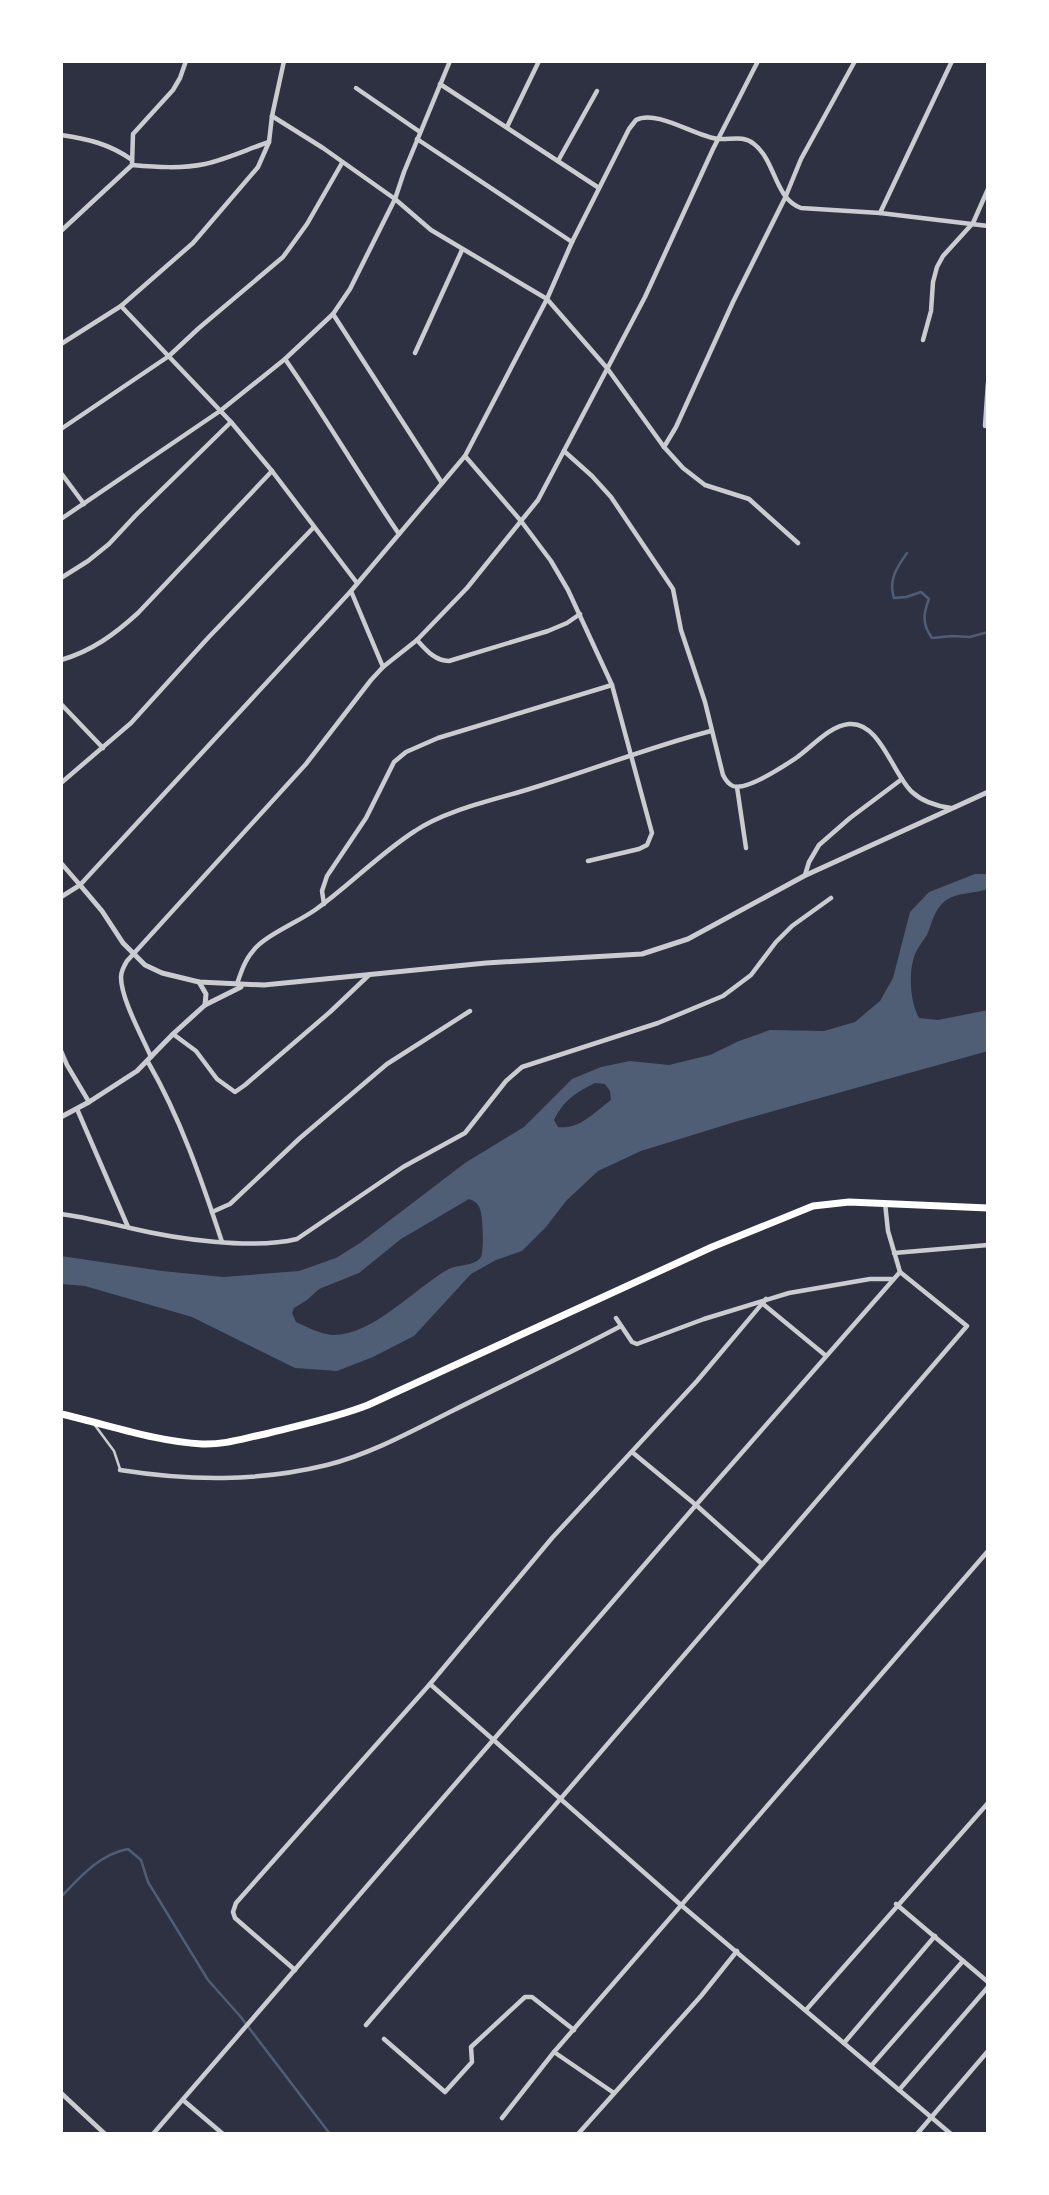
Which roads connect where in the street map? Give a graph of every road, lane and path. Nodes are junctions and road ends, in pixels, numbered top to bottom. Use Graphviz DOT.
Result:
graph roads {
  1 [pos="186,61"];
  2 [pos="284,61"];
  3 [pos="450,61"];
  4 [pos="539,61"];
  5 [pos="758,61"];
  6 [pos="855,61"];
  7 [pos="952,61"];
  8 [pos="440,83"];
  9 [pos="356,88"];
  10 [pos="597,91"];
  11 [pos="272,116"];
  12 [pos="507,127"];
  13 [pos="420,132"];
  14 [pos="61,135"];
  15 [pos="417,139"];
  16 [pos="719,139"];
  17 [pos="270,142"];
  18 [pos="558,160"];
  19 [pos="132,163"];
  20 [pos="342,163"];
  21 [pos="599,188"];
  22 [pos="988,189"];
  23 [pos="785,198"];
  24 [pos="394,199"];
  25 [pos="880,214"];
  26 [pos="973,223"];
  27 [pos="988,226"];
  28 [pos="61,231"];
  29 [pos="572,242"];
  30 [pos="462,250"];
  31 [pos="547,299"];
  32 [pos="121,306"];
  33 [pos="333,314"];
  34 [pos="923,340"];
  35 [pos="61,344"];
  36 [pos="415,353"];
  37 [pos="169,356"];
  38 [pos="285,359"];
  39 [pos="607,368"];
  40 [pos="988,383"];
  41 [pos="220,411"];
  42 [pos="230,422"];
  43 [pos="985,426"];
  44 [pos="61,429"];
  45 [pos="664,447"];
  46 [pos="564,451"];
  47 [pos="465,456"];
  48 [pos="272,471"];
  49 [pos="61,473"];
  50 [pos="442,483"];
  51 [pos="84,503"];
  52 [pos="61,519"];
  53 [pos="521,521"];
  54 [pos="314,527"];
  55 [pos="399,534"];
  56 [pos="798,543"];
  57 [pos="61,578"];
  58 [pos="356,583"];
  59 [pos="351,591"];
  60 [pos="580,614"];
  61 [pos="417,640"];
  62 [pos="61,660"];
  63 [pos="383,667"];
  64 [pos="612,685"];
  65 [pos="61,704"];
  66 [pos="711,731"];
  67 [pos="103,748"];
  68 [pos="630,755"];
  69 [pos="902,779"];
  70 [pos="61,783"];
  71 [pos="737,787"];
  72 [pos="988,792"];
  73 [pos="952,808"];
  74 [pos="746,848"];
  75 [pos="588,861"];
  76 [pos="61,863"];
  77 [pos="804,876"];
  78 [pos="80,885"];
  79 [pos="61,897"];
  80 [pos="831,898"];
  81 [pos="324,904"];
  82 [pos="134,954"];
  83 [pos="369,974"];
  84 [pos="199,982"];
  85 [pos="237,985"];
  86 [pos="244,986"];
  87 [pos="205,1005"];
  88 [pos="470,1011"];
  89 [pos="173,1034"];
  90 [pos="61,1051"];
  91 [pos="150,1060"];
  92 [pos="89,1102"];
  93 [pos="77,1109"];
  94 [pos="61,1118"];
  95 [pos="885,1203"];
  96 [pos="988,1208"];
  97 [pos="212,1212"];
  98 [pos="61,1214"];
  99 [pos="129,1228"];
  100 [pos="222,1242"];
  101 [pos="988,1245"];
  102 [pos="894,1253"];
  103 [pos="900,1272"];
  104 [pos="893,1279"];
  105 [pos="765,1302"];
  106 [pos="616,1318"];
  107 [pos="621,1326"];
  108 [pos="825,1355"];
  109 [pos="61,1414"];
  110 [pos="92,1421"];
  111 [pos="632,1452"];
  112 [pos="120,1470"];
  113 [pos="695,1505"];
  114 [pos="988,1551"];
  115 [pos="762,1564"];
  116 [pos="430,1684"];
  117 [pos="494,1740"];
  118 [pos="561,1798"];
  119 [pos="988,1803"];
  120 [pos="897,1904"];
  121 [pos="681,1905"];
  122 [pos="935,1936"];
  123 [pos="737,1951"];
  124 [pos="963,1961"];
  125 [pos="295,1970"];
  126 [pos="988,1985"];
  127 [pos="806,2010"];
  128 [pos="366,2025"];
  129 [pos="574,2030"];
  130 [pos="384,2039"];
  131 [pos="844,2043"];
  132 [pos="988,2051"];
  133 [pos="554,2052"];
  134 [pos="870,2066"];
  135 [pos="899,2090"];
  136 [pos="614,2093"];
  137 [pos="61,2094"];
  138 [pos="183,2100"];
  139 [pos="932,2117"];
  140 [pos="502,2118"];
  141 [pos="105,2134"];
  142 [pos="153,2134"];
  143 [pos="223,2134"];
  144 [pos="578,2134"];
  145 [pos="917,2134"];
  146 [pos="951,2134"];
  1 -- 19 [label="street"];
  2 -- 11 [label="street"];
  3 -- 8 [label="street"];
  4 -- 12 [label="street"];
  5 -- 16 [label="street"];
  6 -- 23 [label="street"];
  7 -- 25 [label="street"];
  8 -- 12 [label="street"];
  8 -- 13 [label="street"];
  9 -- 13 [label="street"];
  10 -- 18 [label="street"];
  11 -- 17 [label="street"];
  11 -- 20 [label="street"];
  12 -- 18 [label="street"];
  13 -- 15 [label="street"];
  14 -- 19 [label="street"];
  15 -- 24 [label="street"];
  15 -- 29 [label="street"];
  16 -- 21 [label="street"];
  16 -- 23 [label="street"];
  16 -- 39 [label="street"];
  17 -- 19 [label="street"];
  17 -- 32 [label="street"];
  18 -- 21 [label="street"];
  19 -- 28 [label="street"];
  20 -- 24 [label="street"];
  20 -- 37 [label="street"];
  21 -- 29 [label="street"];
  22 -- 26 [label="street"];
  23 -- 25 [label="street"];
  23 -- 45 [label="street"];
  24 -- 30 [label="street"];
  24 -- 33 [label="street"];
  25 -- 26 [label="street"];
  26 -- 27 [label="street"];
  26 -- 34 [label="street"];
  29 -- 31 [label="street"];
  30 -- 31 [label="street"];
  30 -- 36 [label="street"];
  31 -- 39 [label="street"];
  31 -- 47 [label="street"];
  32 -- 35 [label="street"];
  32 -- 37 [label="street"];
  33 -- 38 [label="street"];
  33 -- 50 [label="street"];
  37 -- 41 [label="street"];
  37 -- 44 [label="street"];
  38 -- 41 [label="street"];
  38 -- 55 [label="street"];
  39 -- 45 [label="street"];
  39 -- 46 [label="street"];
  40 -- 43 [label="street"];
  41 -- 42 [label="street"];
  41 -- 51 [label="street"];
  42 -- 48 [label="street"];
  42 -- 57 [label="street"];
  45 -- 56 [label="street"];
  46 -- 53 [label="street"];
  46 -- 66 [label="street"];
  47 -- 50 [label="street"];
  47 -- 53 [label="street"];
  48 -- 54 [label="street"];
  48 -- 62 [label="street"];
  49 -- 51 [label="street"];
  50 -- 55 [label="street"];
  51 -- 52 [label="street"];
  53 -- 60 [label="street"];
  53 -- 61 [label="street"];
  54 -- 58 [label="street"];
  54 -- 67 [label="street"];
  55 -- 58 [label="street"];
  58 -- 59 [label="street"];
  59 -- 63 [label="street"];
  59 -- 78 [label="street"];
  60 -- 61 [label="street"];
  60 -- 64 [label="street"];
  61 -- 63 [label="street"];
  63 -- 82 [label="street"];
  64 -- 68 [label="street"];
  64 -- 81 [label="street"];
  65 -- 67 [label="street"];
  66 -- 68 [label="street"];
  66 -- 71 [label="street"];
  67 -- 70 [label="street"];
  68 -- 75 [label="street"];
  68 -- 81 [label="street"];
  69 -- 71 [label="street"];
  69 -- 73 [label="street"];
  69 -- 77 [label="street"];
  71 -- 74 [label="street"];
  72 -- 73 [label="street"];
  73 -- 77 [label="street"];
  76 -- 78 [label="street"];
  77 -- 83 [label="street"];
  78 -- 79 [label="street"];
  78 -- 82 [label="street"];
  80 -- 100 [label="street"];
  81 -- 85 [label="street"];
  82 -- 84 [label="street"];
  82 -- 91 [label="street"];
  83 -- 86 [label="street"];
  83 -- 89 [label="street"];
  84 -- 85 [label="street"];
  84 -- 87 [label="street"];
  85 -- 86 [label="street"];
  86 -- 87 [label="street"];
  87 -- 89 [label="street"];
  88 -- 97 [label="street"];
  89 -- 91 [label="street"];
  90 -- 92 [label="street"];
  91 -- 92 [label="street"];
  91 -- 97 [label="street"];
  92 -- 93 [label="street"];
  93 -- 94 [label="street"];
  93 -- 99 [label="street"];
  95 -- 96 [label="main road"];
  95 -- 102 [label="street"];
  95 -- 110 [label="main road"];
  97 -- 100 [label="street"];
  98 -- 99 [label="street"];
  99 -- 100 [label="street"];
  101 -- 102 [label="street"];
  102 -- 103 [label="street"];
  103 -- 104 [label="street"];
  103 -- 115 [label="street"];
  104 -- 105 [label="street"];
  104 -- 108 [label="street"];
  105 -- 107 [label="street"];
  105 -- 108 [label="street"];
  105 -- 111 [label="street"];
  106 -- 107 [label="street"];
  107 -- 112 [label="street"];
  108 -- 113 [label="street"];
  109 -- 110 [label="main road"];
  110 -- 112 [label="lane"];
  111 -- 113 [label="street"];
  111 -- 116 [label="street"];
  113 -- 115 [label="street"];
  113 -- 117 [label="street"];
  114 -- 121 [label="street"];
  115 -- 118 [label="street"];
  116 -- 117 [label="street"];
  116 -- 125 [label="street"];
  117 -- 118 [label="street"];
  117 -- 125 [label="street"];
  118 -- 121 [label="street"];
  118 -- 128 [label="street"];
  119 -- 120 [label="street"];
  120 -- 122 [label="street"];
  120 -- 127 [label="street"];
  121 -- 123 [label="street"];
  121 -- 129 [label="street"];
  122 -- 124 [label="street"];
  122 -- 131 [label="street"];
  123 -- 127 [label="street"];
  123 -- 136 [label="street"];
  124 -- 126 [label="street"];
  124 -- 134 [label="street"];
  125 -- 138 [label="street"];
  126 -- 135 [label="street"];
  127 -- 131 [label="street"];
  129 -- 130 [label="street"];
  129 -- 133 [label="street"];
  131 -- 134 [label="street"];
  132 -- 139 [label="street"];
  133 -- 136 [label="street"];
  133 -- 140 [label="street"];
  134 -- 135 [label="street"];
  135 -- 139 [label="street"];
  136 -- 144 [label="street"];
  137 -- 141 [label="street"];
  138 -- 142 [label="street"];
  138 -- 143 [label="street"];
  139 -- 145 [label="street"];
  139 -- 146 [label="street"];
}
